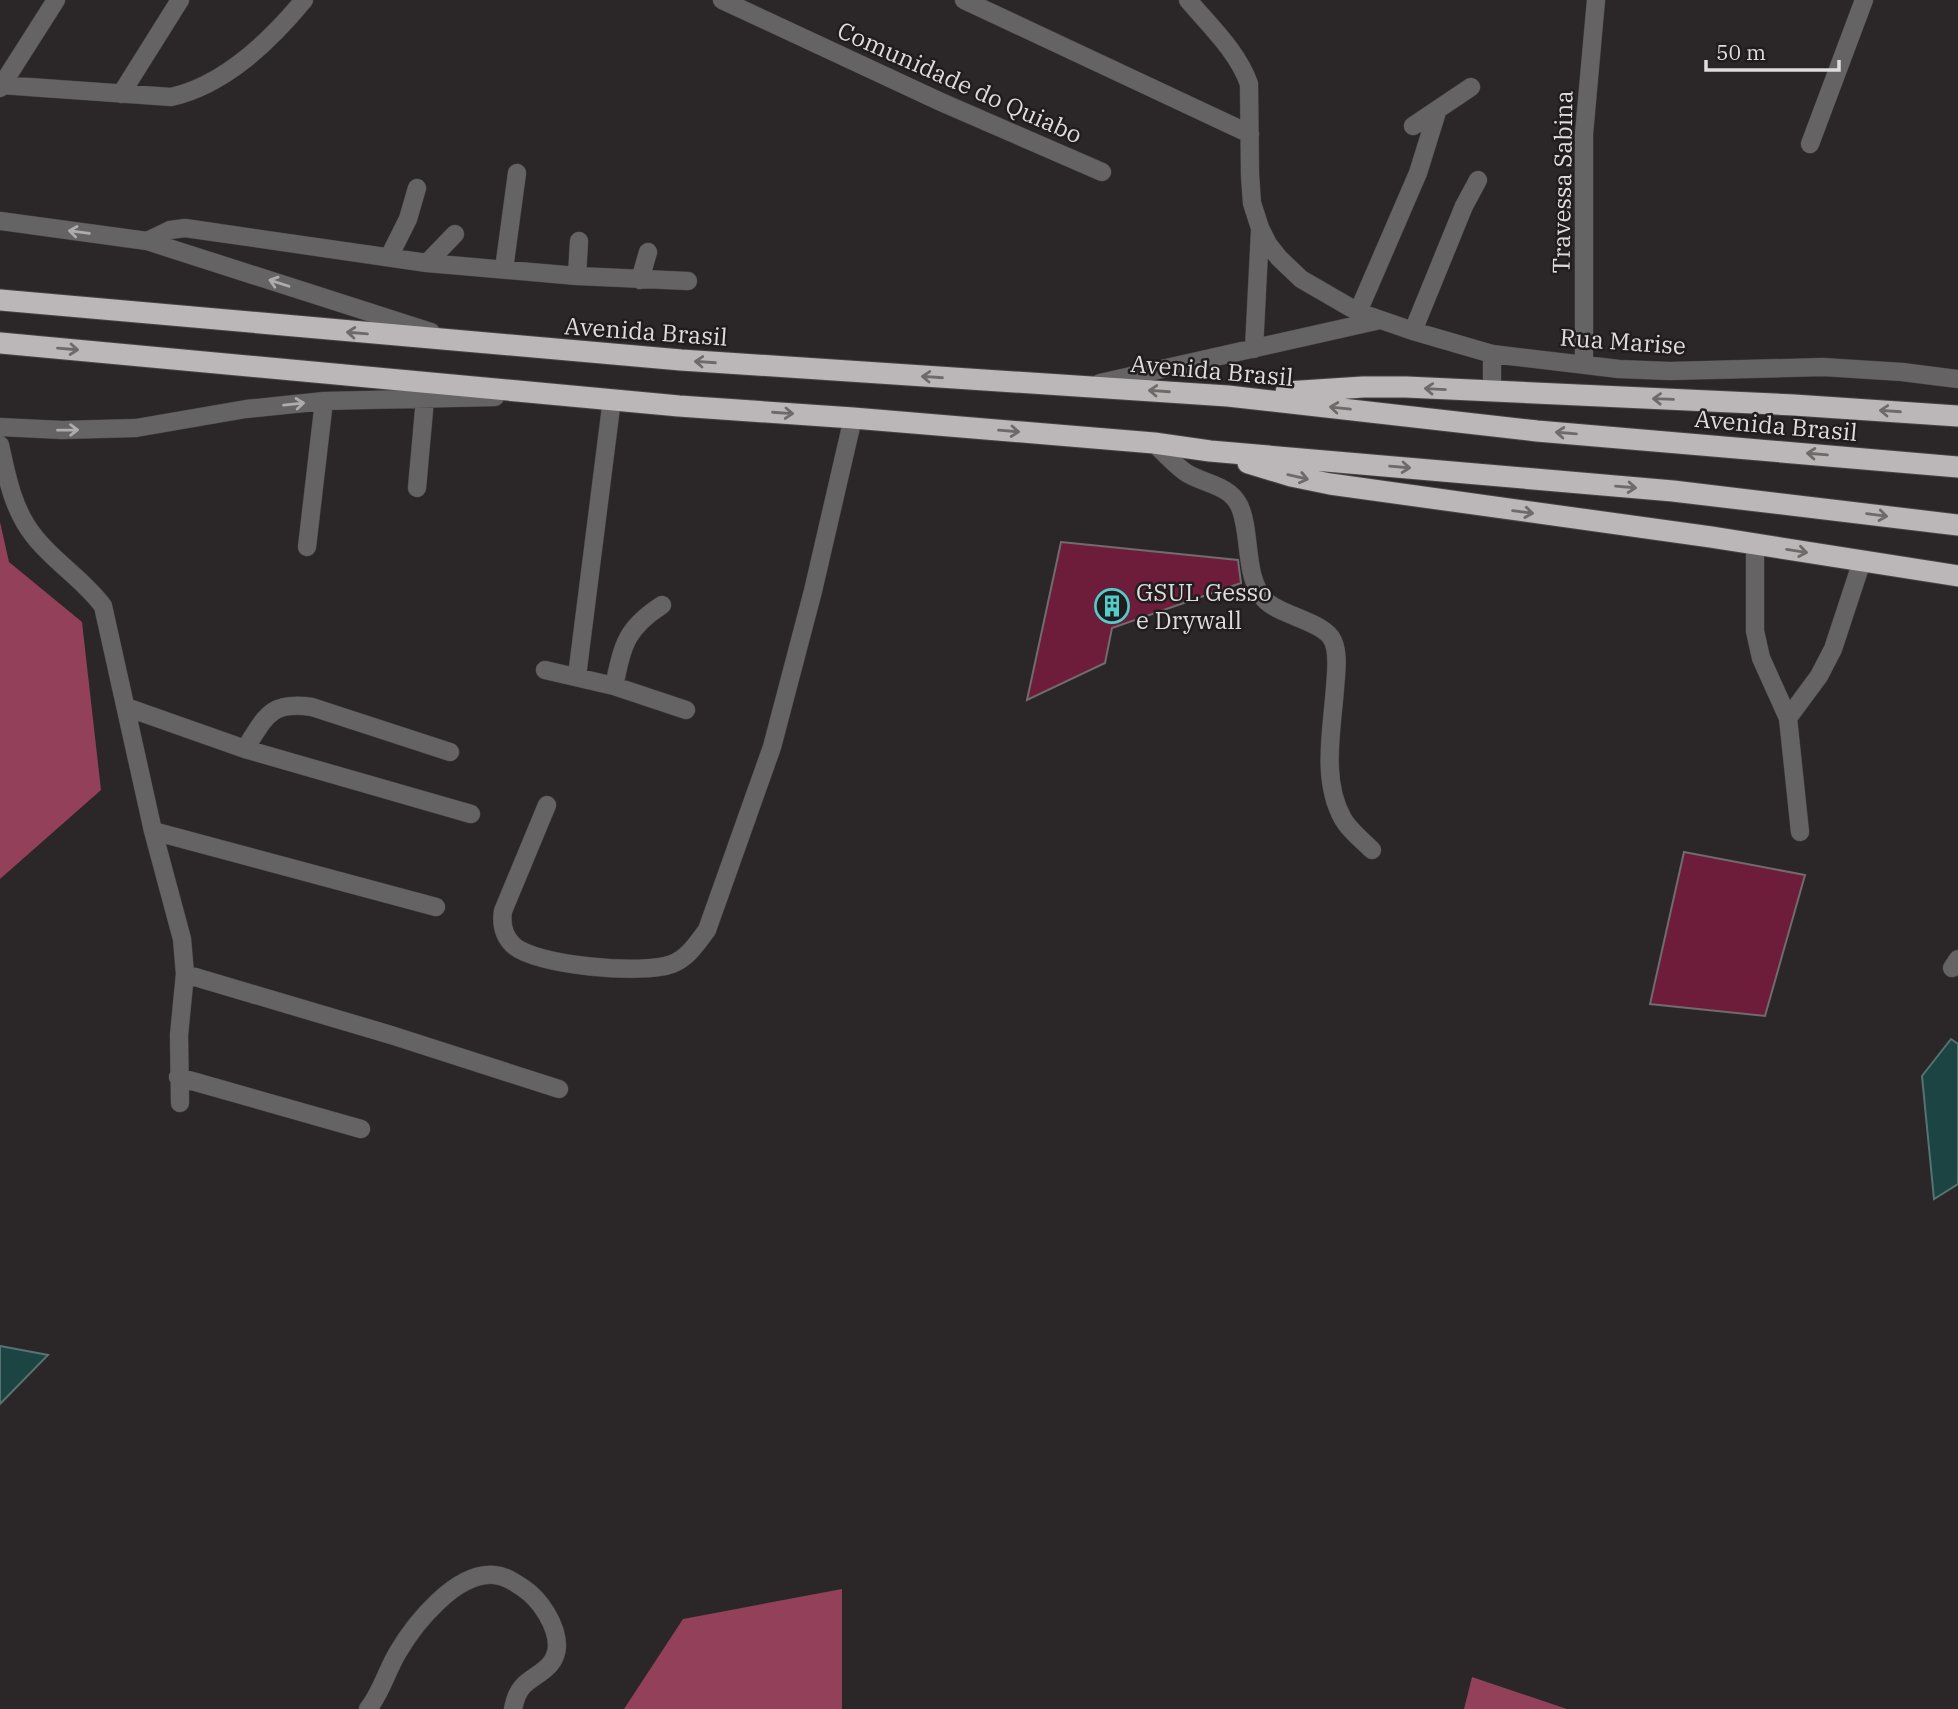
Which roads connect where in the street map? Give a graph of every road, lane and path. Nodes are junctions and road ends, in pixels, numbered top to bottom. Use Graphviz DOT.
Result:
graph roads {
  1 [pos="57,0"];
  2 [pos="180,0"];
  3 [pos="304,0"];
  4 [pos="722,0"];
  5 [pos="964,0"];
  6 [pos="1188,0"];
  7 [pos="1596,0"];
  8 [pos="1864,0"];
  9 [pos="991,6"];
  10 [pos="1,87"];
  11 [pos="1471,87"];
  12 [pos="121,94"];
  13 [pos="1437,112"];
  14 [pos="1413,126"];
  15 [pos="1250,134"];
  16 [pos="1810,145"];
  17 [pos="1102,172"];
  18 [pos="517,173"];
  19 [pos="1478,180"];
  20 [pos="417,188"];
  21 [pos="0,221"];
  22 [pos="1260,228"];
  23 [pos="455,233"];
  24 [pos="147,240"];
  25 [pos="579,241"];
  26 [pos="648,252"];
  27 [pos="388,257"];
  28 [pos="427,263"];
  29 [pos="504,269"];
  30 [pos="577,276"];
  31 [pos="640,280"];
  32 [pos="688,281"];
  33 [pos="0,300"];
  34 [pos="1358,312"];
  35 [pos="1380,320"];
  36 [pos="1413,331"];
  37 [pos="460,342"];
  38 [pos="0,343"];
  39 [pos="1254,349"];
  40 [pos="1492,354"];
  41 [pos="1584,365"];
  42 [pos="1958,379"];
  43 [pos="1084,386"];
  44 [pos="1492,392"];
  45 [pos="556,394"];
  46 [pos="1228,396"];
  47 [pos="612,399"];
  48 [pos="425,400"];
  49 [pos="324,401"];
  50 [pos="1958,416"];
  51 [pos="853,418"];
  52 [pos="0,427"];
  53 [pos="1154,443"];
  54 [pos="0,445"];
  55 [pos="1210,451"];
  56 [pos="1958,467"];
  57 [pos="417,488"];
  58 [pos="1958,525"];
  59 [pos="1755,544"];
  60 [pos="307,547"];
  61 [pos="1862,561"];
  62 [pos="1958,576"];
  63 [pos="662,605"];
  64 [pos="545,670"];
  65 [pos="577,676"];
  66 [pos="614,686"];
  67 [pos="126,707"];
  68 [pos="686,709"];
  69 [pos="1788,718"];
  70 [pos="245,749"];
  71 [pos="450,752"];
  72 [pos="547,805"];
  73 [pos="471,814"];
  74 [pos="153,831"];
  75 [pos="1800,832"];
  76 [pos="1372,850"];
  77 [pos="436,908"];
  78 [pos="185,974"];
  79 [pos="178,1077"];
  80 [pos="559,1089"];
  81 [pos="180,1103"];
  82 [pos="361,1129"];
  83 [pos="368,1709"];
  84 [pos="513,1709"];
  1 -- 10 [label="street"];
  2 -- 12 [label="street"];
  3 -- 12 [label="street"];
  4 -- 17 [label="street, Comunidade do Quiabo"];
  5 -- 9 [label="street"];
  6 -- 15 [label="street"];
  7 -- 41 [label="street, Travessa Sabina"];
  8 -- 16 [label="street"];
  9 -- 15 [label="street"];
  10 -- 12 [label="street"];
  11 -- 13 [label="street"];
  13 -- 14 [label="street"];
  13 -- 34 [label="street"];
  15 -- 22 [label="street"];
  18 -- 29 [label="street"];
  19 -- 36 [label="street"];
  20 -- 27 [label="street"];
  24 -- 21 [label="street, Avenida Brasil, one-way"];
  22 -- 34 [label="street, Rua Marise"];
  22 -- 39 [label="street"];
  23 -- 28 [label="street"];
  24 -- 27 [label="street"];
  37 -- 24 [label="street, Avenida Brasil, one-way"];
  25 -- 30 [label="street"];
  26 -- 31 [label="street"];
  27 -- 28 [label="street"];
  28 -- 29 [label="street"];
  29 -- 30 [label="street"];
  30 -- 31 [label="street"];
  31 -- 32 [label="street"];
  37 -- 33 [label="highway, Avenida Brasil, one-way"];
  34 -- 35 [label="street, Rua Marise"];
  35 -- 36 [label="street, Rua Marise"];
  35 -- 39 [label="street"];
  36 -- 40 [label="street, Rua Marise"];
  43 -- 37 [label="highway, Avenida Brasil, one-way"];
  38 -- 45 [label="highway, one-way"];
  39 -- 43 [label="street"];
  40 -- 41 [label="street, Rua Marise"];
  40 -- 44 [label="street"];
  41 -- 42 [label="street, Rua Marise"];
  46 -- 43 [label="highway, Avenida Brasil, one-way"];
  44 -- 46 [label="highway, one-way"];
  50 -- 44 [label="highway, one-way"];
  45 -- 47 [label="highway"];
  45 -- 48 [label="street"];
  56 -- 46 [label="highway, Avenida Brasil, one-way"];
  47 -- 51 [label="highway, one-way"];
  47 -- 65 [label="street"];
  48 -- 49 [label="street"];
  48 -- 57 [label="street"];
  52 -- 49 [label="street, one-way"];
  49 -- 60 [label="street"];
  51 -- 53 [label="highway, one-way"];
  51 -- 72 [label="street"];
  53 -- 55 [label="highway"];
  53 -- 76 [label="street"];
  54 -- 67 [label="street"];
  55 -- 58 [label="highway, one-way"];
  55 -- 59 [label="highway, one-way"];
  59 -- 61 [label="highway, one-way"];
  59 -- 69 [label="street"];
  61 -- 62 [label="highway"];
  61 -- 69 [label="street"];
  63 -- 66 [label="street"];
  64 -- 65 [label="street"];
  65 -- 66 [label="street"];
  66 -- 68 [label="street"];
  67 -- 70 [label="street"];
  67 -- 74 [label="street"];
  69 -- 75 [label="street"];
  70 -- 71 [label="street"];
  70 -- 73 [label="street"];
  74 -- 77 [label="street"];
  74 -- 78 [label="street"];
  78 -- 79 [label="street"];
  78 -- 80 [label="street"];
  79 -- 81 [label="street"];
  79 -- 82 [label="street"];
  83 -- 84 [label="street"];
}
